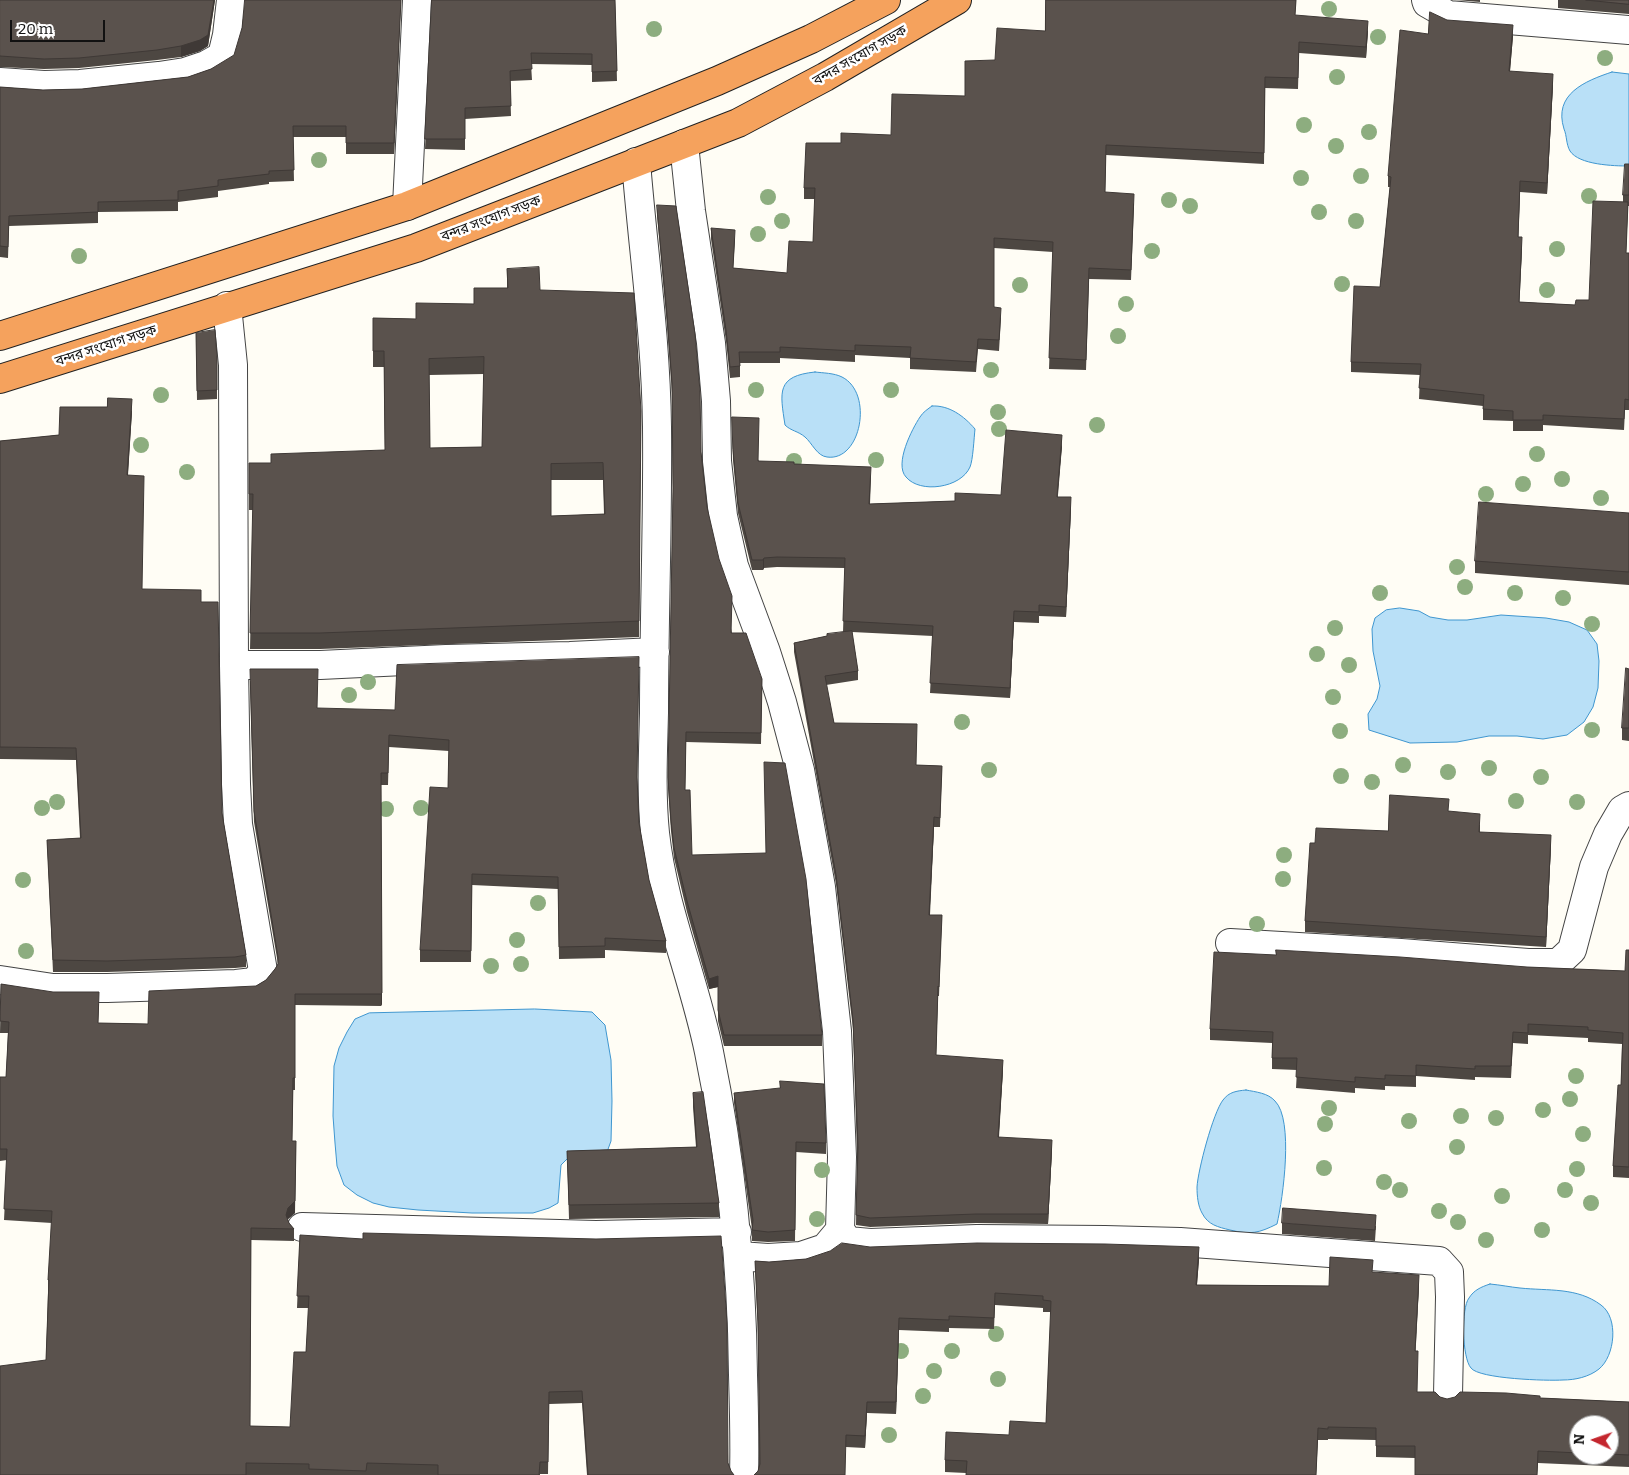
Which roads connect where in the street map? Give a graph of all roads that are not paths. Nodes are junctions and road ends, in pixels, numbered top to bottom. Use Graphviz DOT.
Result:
graph roads {
  1 [pos="231,0"];
  2 [pos="417,0"];
  3 [pos="886,0"];
  4 [pos="957,0"];
  5 [pos="1426,0"];
  6 [pos="1629,30"];
  7 [pos="0,82"];
  8 [pos="684,144"];
  9 [pos="636,162"];
  10 [pos="407,206"];
  11 [pos="227,306"];
  12 [pos="0,336"];
  13 [pos="0,379"];
  14 [pos="654,652"];
  15 [pos="234,665"];
  16 [pos="1629,806"];
  17 [pos="1230,943"];
  18 [pos="0,980"];
  19 [pos="302,1227"];
  20 [pos="840,1230"];
  21 [pos="738,1244"];
  22 [pos="1448,1395"];
  23 [pos="744,1475"];
  1 -- 7 [label="street"];
  2 -- 10 [label="street"];
  3 -- 10 [label="highway"];
  4 -- 8 [label="highway, বন্দর সংযোগ সড়ক"];
  5 -- 6 [label="street"];
  8 -- 9 [label="highway, বন্দর সংযোগ সড়ক"];
  8 -- 20 [label="street"];
  9 -- 11 [label="highway, বন্দর সংযোগ সড়ক"];
  9 -- 14 [label="street"];
  10 -- 12 [label="highway"];
  11 -- 13 [label="highway, বন্দর সংযোগ সড়ক"];
  11 -- 15 [label="street"];
  14 -- 15 [label="street"];
  14 -- 21 [label="street"];
  15 -- 18 [label="street"];
  16 -- 17 [label="street"];
  19 -- 21 [label="street"];
  20 -- 21 [label="street"];
  20 -- 22 [label="street"];
  21 -- 23 [label="street"];
}
